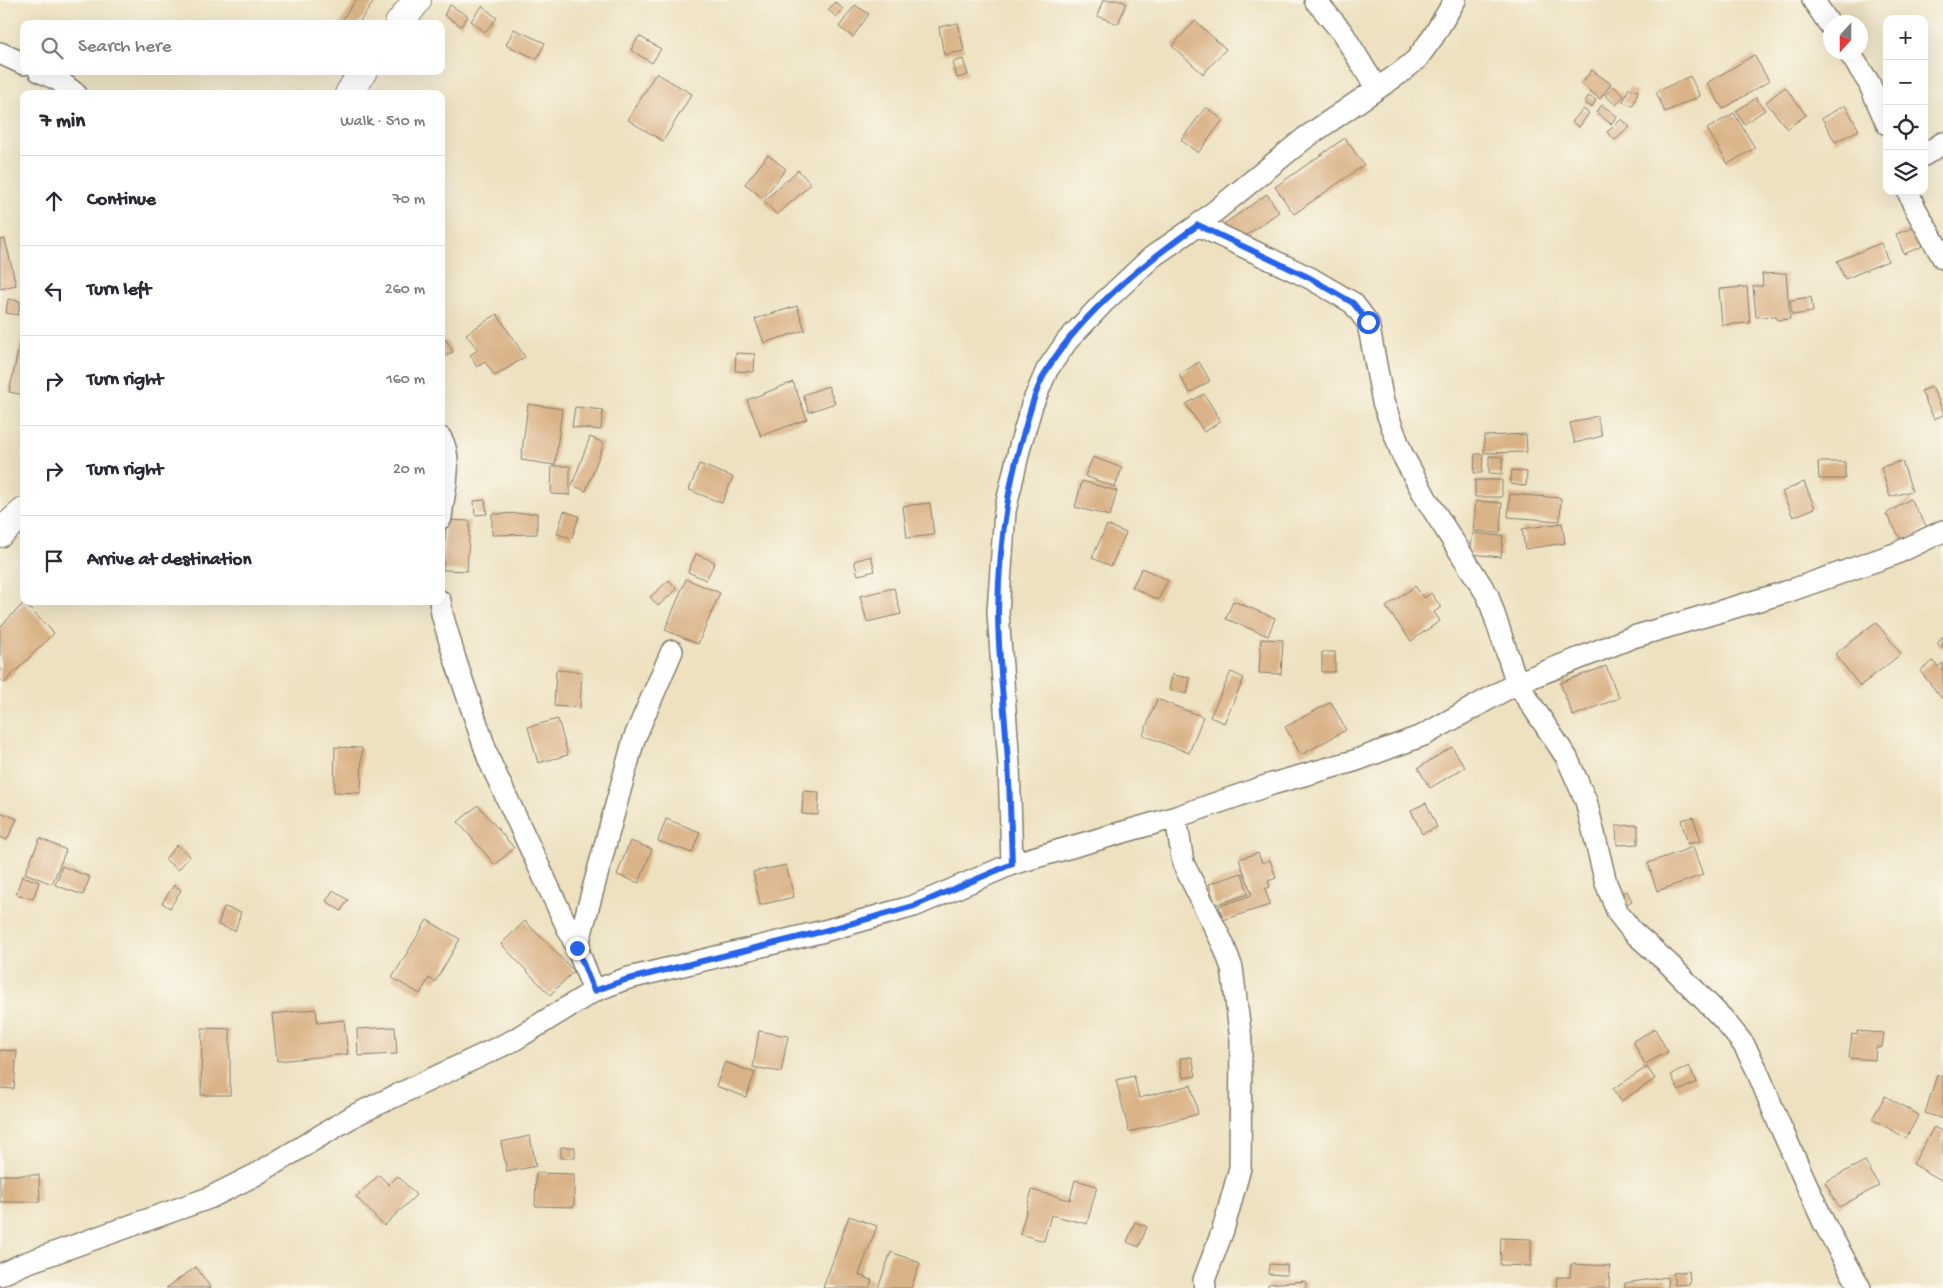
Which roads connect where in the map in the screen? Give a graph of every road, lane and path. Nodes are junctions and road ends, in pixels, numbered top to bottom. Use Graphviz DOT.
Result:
graph roads {
  1 [pos="417,0"];
  2 [pos="1315,0"];
  3 [pos="1455,0"];
  4 [pos="1813,0"];
  5 [pos="1823,15"];
  6 [pos="402,20"];
  7 [pos="0,53"];
  8 [pos="1854,60"];
  9 [pos="20,62"];
  10 [pos="48,75"];
  11 [pos="361,75"];
  12 [pos="1377,89"];
  13 [pos="71,90"];
  14 [pos="351,90"];
  15 [pos="1883,115"];
  16 [pos="1943,143"];
  17 [pos="1928,152"];
  18 [pos="1910,195"];
  19 [pos="1198,225"];
  20 [pos="1943,258"];
  21 [pos="445,444"];
  22 [pos="445,482"];
  23 [pos="20,516"];
  24 [pos="1943,531"];
  25 [pos="0,533"];
  26 [pos="441,605"];
  27 [pos="672,651"];
  28 [pos="1517,683"];
  29 [pos="1176,817"];
  30 [pos="1012,864"];
  31 [pos="577,948"];
  32 [pos="594,991"];
  33 [pos="0,1275"];
  34 [pos="1205,1288"];
  35 [pos="1860,1288"];
  1 -- 6 [label="main road"];
  2 -- 12 [label="street"];
  3 -- 12 [label="street"];
  4 -- 5 [label="street"];
  7 -- 9 [label="street"];
  8 -- 15 [label="street"];
  10 -- 13 [label="street"];
  11 -- 14 [label="main road"];
  12 -- 19 [label="street"];
  16 -- 17 [label="street"];
  18 -- 20 [label="street"];
  19 -- 28 [label="street"];
  19 -- 30 [label="street"];
  21 -- 22 [label="street"];
  23 -- 25 [label="main road"];
  24 -- 28 [label="street"];
  26 -- 31 [label="street"];
  27 -- 31 [label="street"];
  28 -- 29 [label="street"];
  28 -- 35 [label="street"];
  29 -- 30 [label="street"];
  29 -- 34 [label="street"];
  30 -- 32 [label="street"];
  31 -- 32 [label="street"];
  32 -- 33 [label="street"];
}
